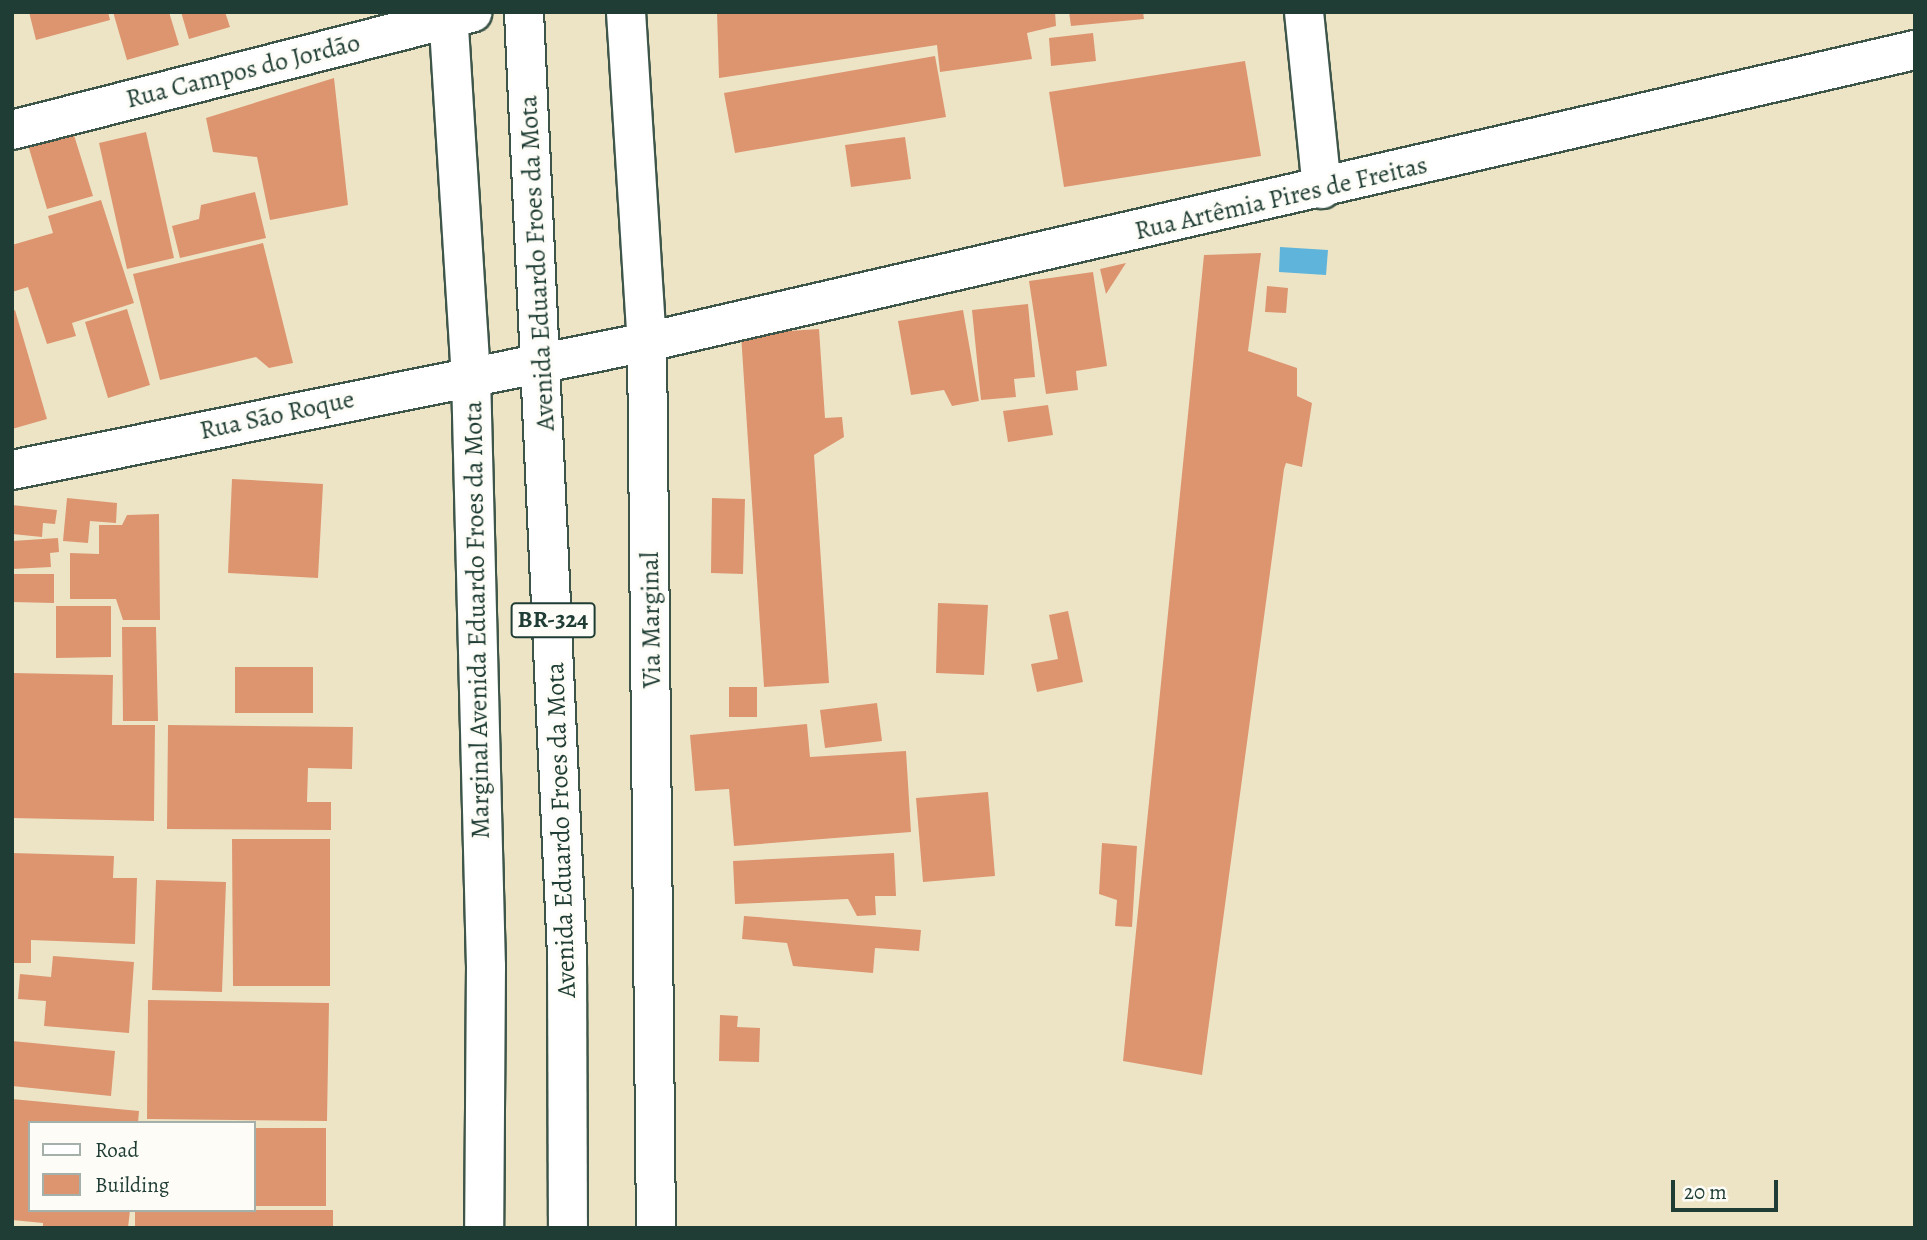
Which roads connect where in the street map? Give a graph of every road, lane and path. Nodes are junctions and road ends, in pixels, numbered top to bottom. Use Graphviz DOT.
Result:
graph roads {
  1 [pos="524,12"];
  2 [pos="626,12"];
  3 [pos="1304,12"];
  4 [pos="457,14"];
  5 [pos="1915,50"];
  6 [pos="12,130"];
  7 [pos="1322,189"];
  8 [pos="647,342"];
  9 [pos="542,361"];
  10 [pos="471,375"];
  11 [pos="12,470"];
  12 [pos="484,1228"];
  13 [pos="568,1228"];
  14 [pos="656,1228"];
  1 -- 9 [label="main road, Avenida Eduardo Froes da Mota / BR-324"];
  2 -- 8 [label="main road, Via Marginal"];
  3 -- 7 [label="main road"];
  4 -- 6 [label="main road, Rua Campos do Jordão"];
  4 -- 10 [label="main road, Marginal Avenida Eduardo Froes da Mota"];
  5 -- 7 [label="main road, Rua Artêmia Pires de Freitas"];
  7 -- 8 [label="main road, Rua Artêmia Pires de Freitas"];
  8 -- 9 [label="main road, Rua Artêmia Pires de Freitas"];
  8 -- 14 [label="main road, Via Marginal"];
  9 -- 10 [label="main road, Rua São Roque"];
  9 -- 13 [label="main road, Avenida Eduardo Froes da Mota / BR-324"];
  10 -- 11 [label="main road, Rua São Roque"];
  10 -- 12 [label="main road, Marginal Avenida Eduardo Froes da Mota"];
}
